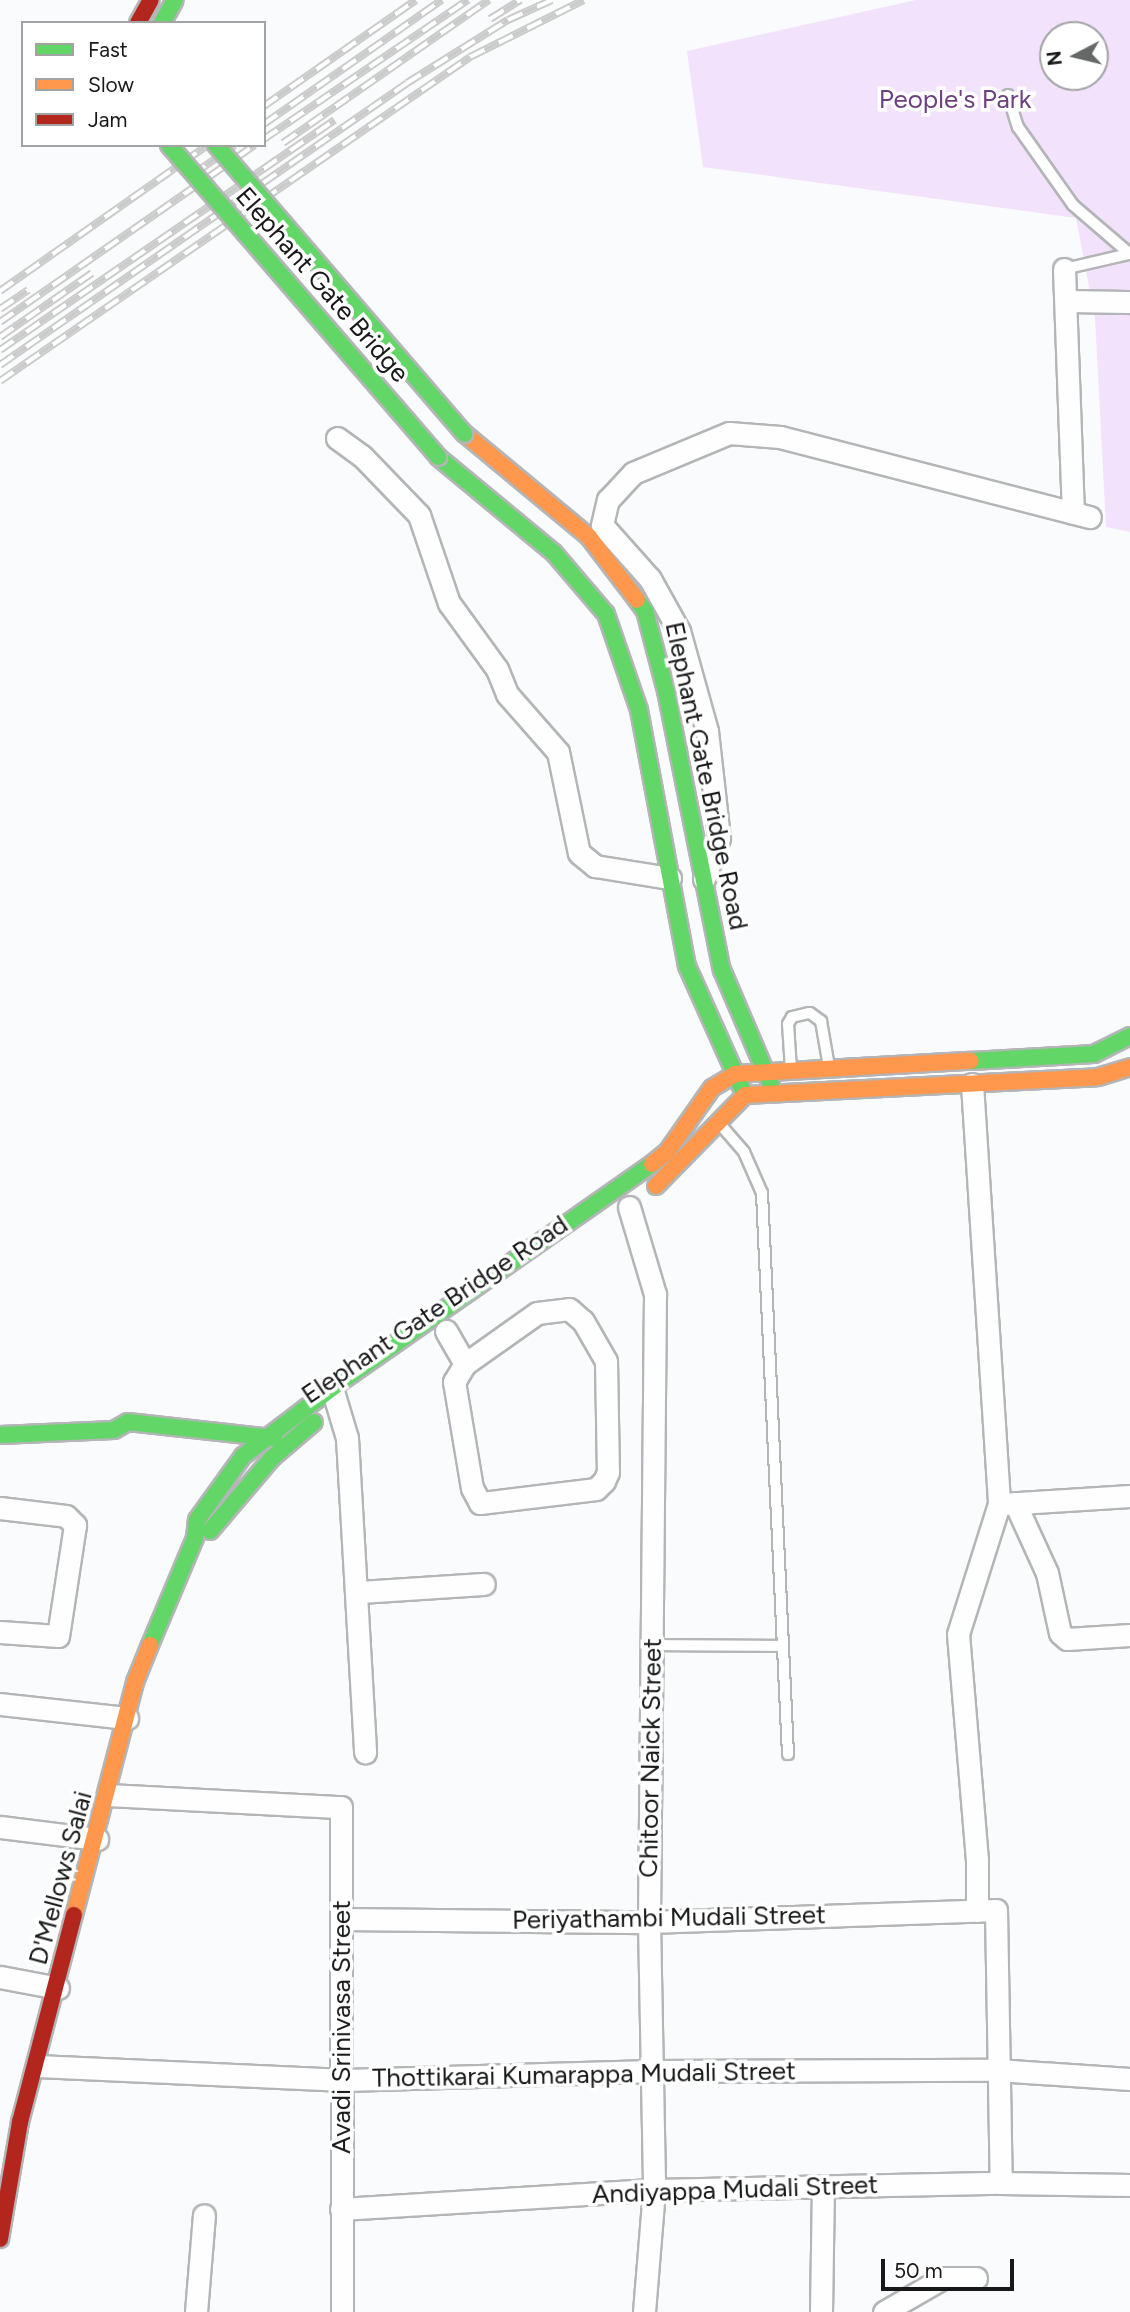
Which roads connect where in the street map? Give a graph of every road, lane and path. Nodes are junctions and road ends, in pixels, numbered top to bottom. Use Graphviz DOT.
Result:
graph roads {
  1 [pos="151,0"];
  2 [pos="175,0"];
  3 [pos="139,21"];
  4 [pos="163,21"];
  5 [pos="1008,95"];
  6 [pos="171,147"];
  7 [pos="218,147"];
  8 [pos="1130,254"];
  9 [pos="1064,269"];
  10 [pos="1066,300"];
  11 [pos="1130,302"];
  12 [pos="465,435"];
  13 [pos="337,438"];
  14 [pos="438,457"];
  15 [pos="670,878"];
  16 [pos="704,879"];
  17 [pos="1130,1036"];
  18 [pos="1130,1067"];
  19 [pos="779,1070"];
  20 [pos="830,1070"];
  21 [pos="735,1074"];
  22 [pos="972,1084"];
  23 [pos="775,1094"];
  24 [pos="744,1095"];
  25 [pos="719,1122"];
  26 [pos="624,1211"];
  27 [pos="452,1328"];
  28 [pos="427,1345"];
  29 [pos="465,1364"];
  30 [pos="377,1378"];
  31 [pos="334,1397"];
  32 [pos="0,1435"];
  33 [pos="263,1437"];
  34 [pos="292,1439"];
  35 [pos="236,1454"];
  36 [pos="272,1458"];
  37 [pos="1130,1496"];
  38 [pos="1007,1503"];
  39 [pos="0,1508"];
  40 [pos="195,1538"];
  41 [pos="485,1584"];
  42 [pos="359,1592"];
  43 [pos="0,1632"];
  44 [pos="1130,1635"];
  45 [pos="652,1645"];
  46 [pos="783,1646"];
  47 [pos="0,1704"];
  48 [pos="127,1718"];
  49 [pos="365,1752"];
  50 [pos="788,1754"];
  51 [pos="108,1794"];
  52 [pos="0,1827"];
  53 [pos="97,1839"];
  54 [pos="986,1910"];
  55 [pos="343,1919"];
  56 [pos="649,1923"];
  57 [pos="0,1977"];
  58 [pos="58,1988"];
  59 [pos="37,2066"];
  60 [pos="997,2070"];
  61 [pos="652,2071"];
  62 [pos="1130,2079"];
  63 [pos="345,2080"];
  64 [pos="10,2121"];
  65 [pos="1001,2183"];
  66 [pos="1130,2185"];
  67 [pos="823,2186"];
  68 [pos="654,2190"];
  69 [pos="341,2209"];
  70 [pos="204,2215"];
  71 [pos="0,2239"];
  72 [pos="976,2278"];
  73 [pos="196,2312"];
  74 [pos="342,2312"];
  75 [pos="644,2312"];
  76 [pos="821,2312"];
  77 [pos="884,2312"];
  1 -- 3 [label="main road"];
  2 -- 4 [label="main road"];
  5 -- 8 [label="lane"];
  6 -- 14 [label="main road, Elephant Gate Bridge, bridge"];
  7 -- 12 [label="main road, Elephant Gate Bridge, bridge"];
  8 -- 9 [label="lane"];
  9 -- 10 [label="street"];
  10 -- 11 [label="street"];
  10 -- 16 [label="street"];
  12 -- 16 [label="main road, Elephant Gate Bridge Road"];
  13 -- 15 [label="street"];
  14 -- 15 [label="main road, Elephant Gate Bridge Road"];
  15 -- 21 [label="main road, Elephant Gate Bridge Road"];
  16 -- 19 [label="main road, Elephant Gate Bridge Road"];
  17 -- 20 [label="main road"];
  18 -- 22 [label="main road"];
  19 -- 20 [label="main road"];
  19 -- 20 [label="lane"];
  19 -- 21 [label="main road"];
  19 -- 23 [label="main road, Elephant Gate Bridge Road"];
  21 -- 24 [label="main road, Elephant Gate Bridge Road"];
  21 -- 31 [label="main road"];
  22 -- 23 [label="main road"];
  22 -- 38 [label="street"];
  23 -- 24 [label="main road"];
  24 -- 25 [label="main road"];
  25 -- 26 [label="main road"];
  25 -- 46 [label="lane"];
  26 -- 45 [label="street, Chitoor Naick Street"];
  27 -- 28 [label="main road, Elephant Gate Bridge Road"];
  27 -- 29 [label="street"];
  29 -- 29 [label="street"];
  30 -- 31 [label="main road, Elephant Gate Bridge Road"];
  31 -- 33 [label="main road, D'Mellows Salai"];
  31 -- 34 [label="main road, Elephant Gate Bridge Road"];
  31 -- 42 [label="street"];
  32 -- 33 [label="main road"];
  33 -- 34 [label="main road"];
  33 -- 35 [label="main road, D'Mellows Salai"];
  34 -- 36 [label="main road, Elephant Gate Bridge Road"];
  35 -- 36 [label="main road"];
  35 -- 40 [label="main road, D'Mellows Salai"];
  36 -- 40 [label="main road"];
  37 -- 38 [label="street"];
  38 -- 44 [label="street"];
  38 -- 54 [label="street"];
  39 -- 43 [label="street"];
  40 -- 48 [label="main road, D'Mellows Salai"];
  41 -- 42 [label="street"];
  42 -- 49 [label="street"];
  45 -- 46 [label="lane"];
  45 -- 56 [label="street, Chitoor Naick Street"];
  46 -- 50 [label="lane"];
  47 -- 48 [label="street"];
  48 -- 51 [label="main road, D'Mellows Salai"];
  51 -- 53 [label="main road, D'Mellows Salai"];
  51 -- 55 [label="street, Avadi Srinivasa Street"];
  52 -- 53 [label="street"];
  53 -- 58 [label="main road, D'Mellows Salai"];
  54 -- 56 [label="street, Periyathambi Mudali Street"];
  54 -- 60 [label="street"];
  55 -- 56 [label="street, Periyathambi Mudali Street"];
  55 -- 63 [label="street, Avadi Srinivasa Street"];
  56 -- 61 [label="street, Chitoor Naick Street"];
  57 -- 58 [label="street"];
  58 -- 59 [label="main road, D'Mellows Salai"];
  59 -- 63 [label="street, Thottikarai Kumarappa Mudali Street"];
  59 -- 64 [label="main road, D'Mellows Salai"];
  60 -- 61 [label="street, Thottikarai Kumarappa Mudali Street"];
  60 -- 62 [label="street, Thottikarai Kumarappa Mudali Street"];
  60 -- 65 [label="street"];
  61 -- 63 [label="street, Thottikarai Kumarappa Mudali Street"];
  61 -- 68 [label="street, Chitoor Naick Street"];
  63 -- 69 [label="street, Avadi Srinivasa Street"];
  64 -- 71 [label="main road, D'Mellows Salai"];
  65 -- 66 [label="street, Andiyappa Mudali Street"];
  65 -- 67 [label="street, Andiyappa Mudali Street"];
  67 -- 68 [label="street, Andiyappa Mudali Street"];
  67 -- 76 [label="street"];
  68 -- 69 [label="street, Andiyappa Mudali Street"];
  68 -- 75 [label="street, Chitoor Naick Street"];
  69 -- 74 [label="street, Avadi Srinivasa Street"];
  70 -- 73 [label="street"];
  72 -- 77 [label="street"];
}
